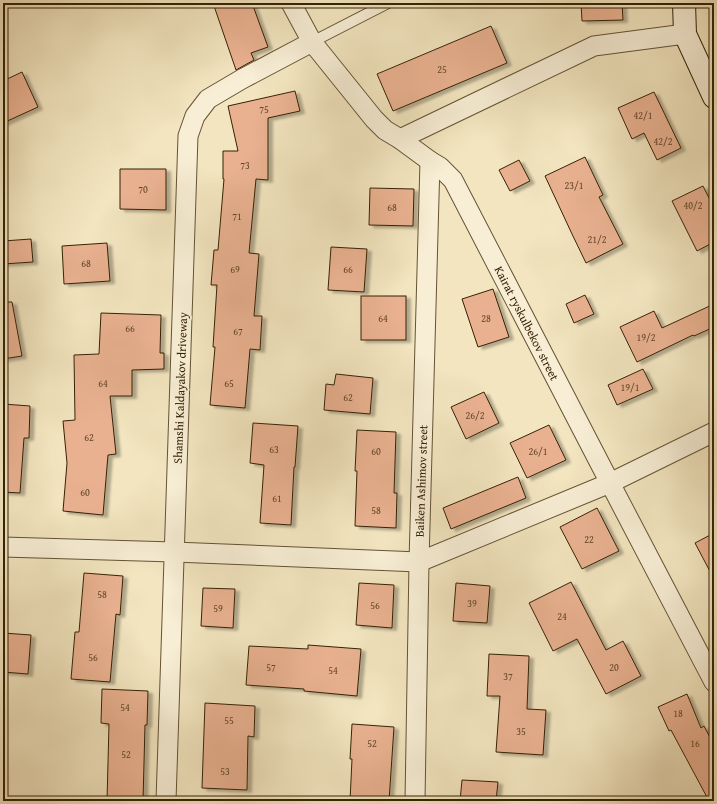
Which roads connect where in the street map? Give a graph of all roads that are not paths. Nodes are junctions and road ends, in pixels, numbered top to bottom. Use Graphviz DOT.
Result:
graph roads {
  1 [pos="291,3"];
  2 [pos="388,3"];
  3 [pos="684,3"];
  4 [pos="685,34"];
  5 [pos="312,42"];
  6 [pos="714,97"];
  7 [pos="400,139"];
  8 [pos="430,161"];
  9 [pos="714,432"];
  10 [pos="610,483"];
  11 [pos="3,547"];
  12 [pos="174,552"];
  13 [pos="419,562"];
  14 [pos="714,682"];
  15 [pos="166,801"];
  16 [pos="415,801"];
  1 -- 5 [label="street, Kairat ryskulbekov street"];
  2 -- 5 [label="lane"];
  3 -- 4 [label="street"];
  4 -- 6 [label="street"];
  4 -- 7 [label="street"];
  5 -- 7 [label="street, Kairat ryskulbekov street"];
  5 -- 12 [label="street, Shamshi Kaldayakov driveway"];
  7 -- 8 [label="street, Kairat ryskulbekov street"];
  8 -- 10 [label="street, Kairat ryskulbekov street"];
  8 -- 13 [label="street, Baiken Ashimov street"];
  9 -- 10 [label="street"];
  10 -- 13 [label="street"];
  10 -- 14 [label="street, Kairat ryskulbekov street"];
  11 -- 12 [label="street"];
  12 -- 13 [label="street"];
  12 -- 15 [label="street, Shamshi Kaldayakov driveway"];
  13 -- 16 [label="street, Baiken Ashimov street"];
}
